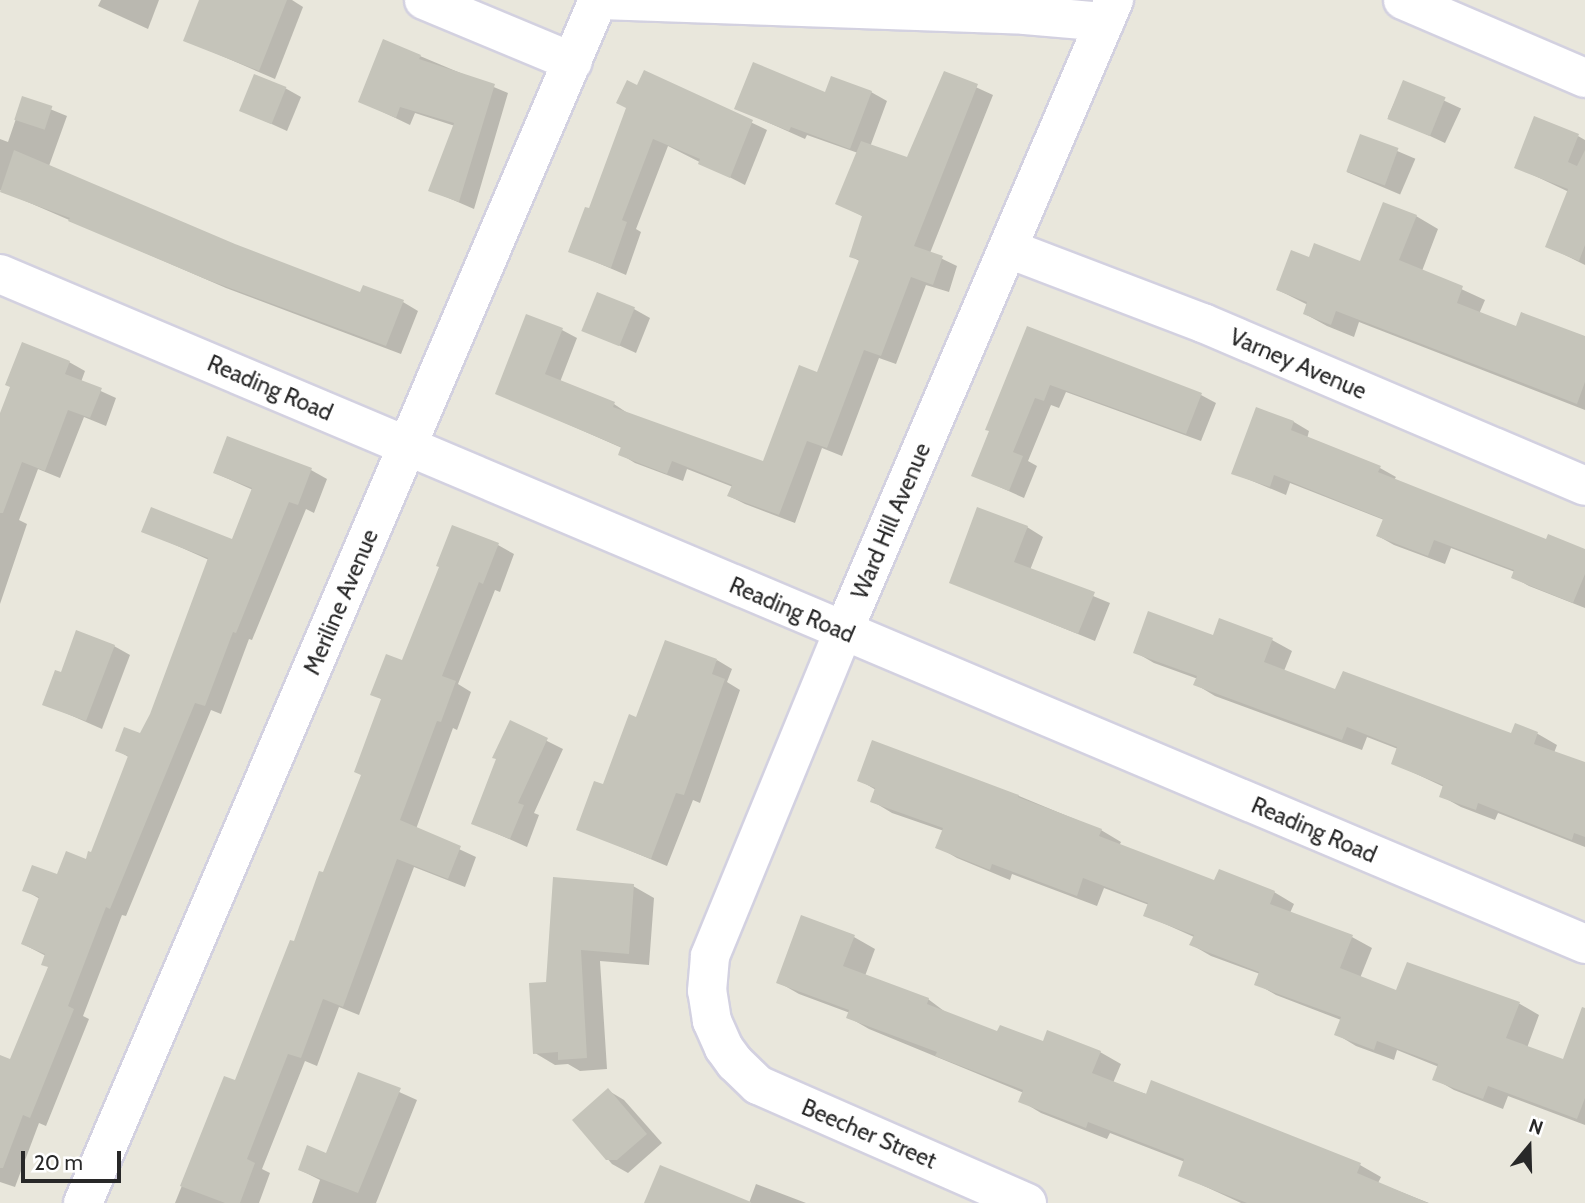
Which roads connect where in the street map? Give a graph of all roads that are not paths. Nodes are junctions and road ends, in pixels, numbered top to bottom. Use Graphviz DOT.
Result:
graph roads {
  1 [pos="424,0"];
  2 [pos="599,0"];
  3 [pos="1403,0"];
  4 [pos="1110,11"];
  5 [pos="573,62"];
  6 [pos="1585,78"];
  7 [pos="1009,249"];
  8 [pos="0,274"];
  9 [pos="408,447"];
  10 [pos="1585,486"];
  11 [pos="844,632"];
  12 [pos="1585,944"];
  13 [pos="724,1048"];
  14 [pos="83,1203"];
  15 [pos="1027,1203"];
  1 -- 5 [label="street"];
  2 -- 4 [label="street"];
  2 -- 5 [label="street, Meriline Avenue"];
  3 -- 6 [label="street"];
  4 -- 7 [label="street, Ward Hill Avenue"];
  5 -- 9 [label="street, Meriline Avenue"];
  7 -- 10 [label="street, Varney Avenue"];
  7 -- 11 [label="street, Ward Hill Avenue"];
  8 -- 9 [label="street, Reading Road"];
  9 -- 11 [label="street, Reading Road"];
  9 -- 14 [label="street, Meriline Avenue"];
  11 -- 12 [label="street, Reading Road"];
  11 -- 13 [label="street, Ward Hill Avenue"];
  13 -- 15 [label="street, Beecher Street"];
}
